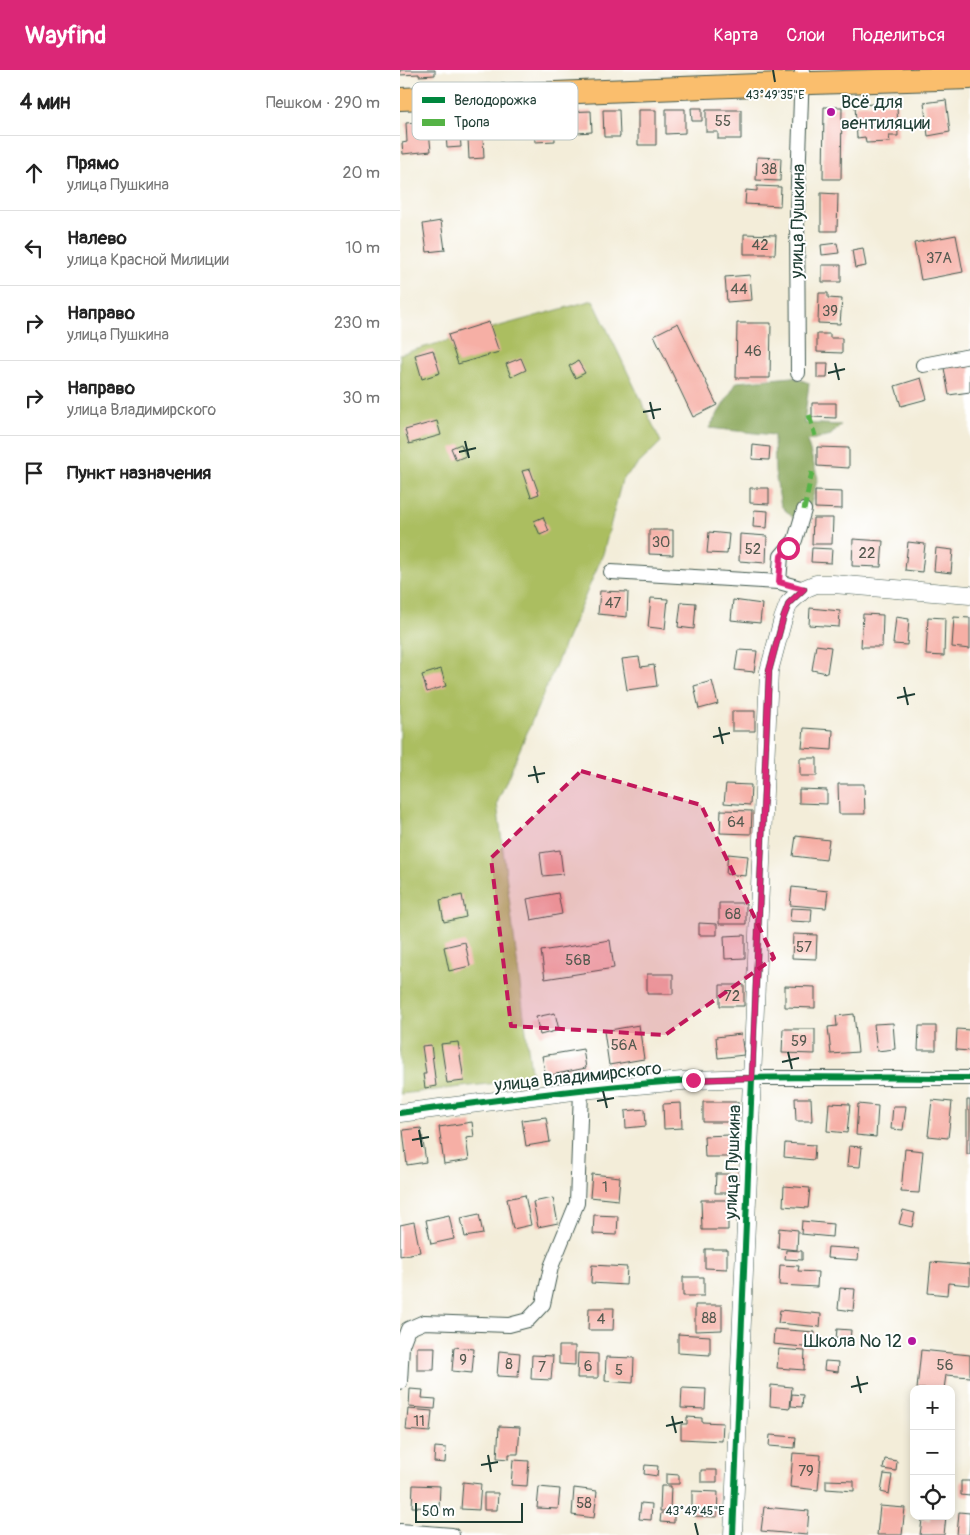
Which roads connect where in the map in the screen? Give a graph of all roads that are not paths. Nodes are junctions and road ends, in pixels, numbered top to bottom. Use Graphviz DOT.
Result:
graph roads {
  1 [pos="802,77"];
  2 [pos="970,78"];
  3 [pos="578,89"];
  4 [pos="970,356"];
  5 [pos="923,365"];
  6 [pos="798,373"];
  7 [pos="804,510"];
  8 [pos="611,572"];
  9 [pos="779,582"];
  10 [pos="804,589"];
  11 [pos="970,595"];
  12 [pos="752,1078"];
  13 [pos="970,1078"];
  14 [pos="581,1090"];
  15 [pos="400,1113"];
  16 [pos="400,1382"];
  17 [pos="400,1531"];
  18 [pos="452,1535"];
  19 [pos="733,1535"];
  1 -- 2 [label="main road"];
  1 -- 3 [label="main road"];
  1 -- 6 [label="street, улица Пушкина"];
  4 -- 5 [label="street"];
  7 -- 9 [label="street"];
  8 -- 9 [label="street"];
  9 -- 10 [label="street"];
  10 -- 11 [label="street"];
  10 -- 12 [label="street, улица Пушкина"];
  12 -- 13 [label="street, улица Владимирского"];
  12 -- 14 [label="street, улица Владимирского"];
  12 -- 19 [label="street, улица Пушкина"];
  14 -- 15 [label="street, улица Владимирского"];
  14 -- 16 [label="street"];
  17 -- 18 [label="street"];
}
